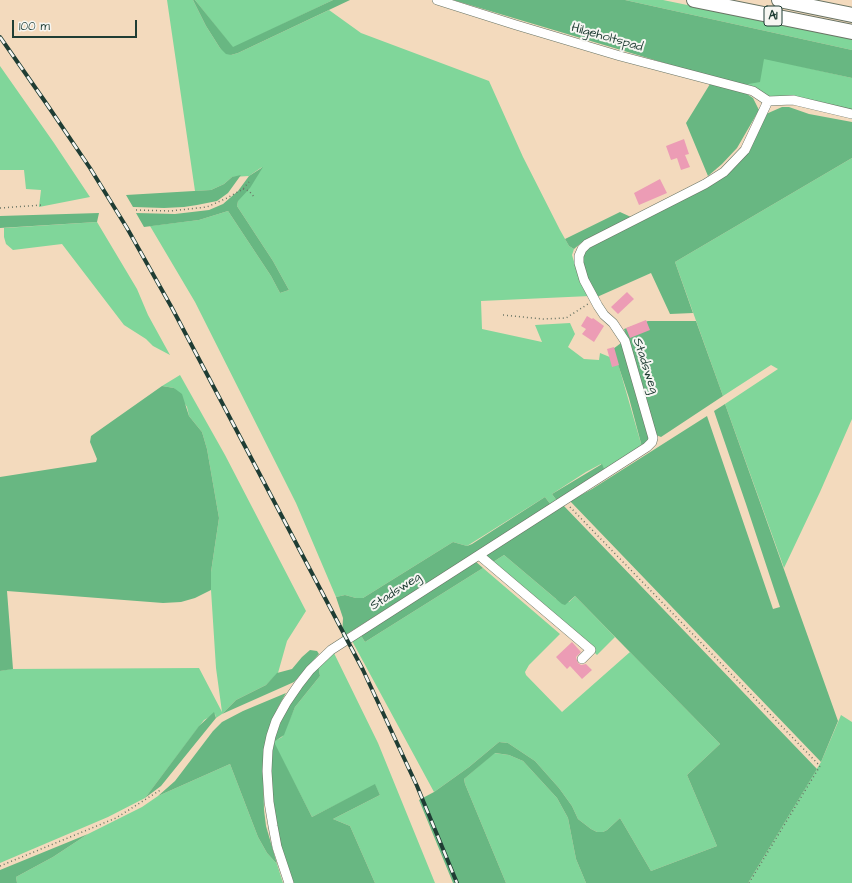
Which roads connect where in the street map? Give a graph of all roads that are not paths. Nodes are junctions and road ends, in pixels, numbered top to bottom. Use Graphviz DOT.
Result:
graph roads {
  1 [pos="438,0"];
  2 [pos="694,0"];
  3 [pos="779,0"];
  4 [pos="852,15"];
  5 [pos="852,32"];
  6 [pos="768,101"];
  7 [pos="852,114"];
  8 [pos="479,555"];
  9 [pos="582,659"];
  10 [pos="289,883"];
  1 -- 6 [label="street, Hilgeholtspad"];
  2 -- 5 [label="highway, A1"];
  3 -- 4 [label="highway, A1"];
  6 -- 7 [label="street"];
  6 -- 8 [label="street, Stadsweg"];
  8 -- 9 [label="street"];
  8 -- 10 [label="street, Stadsweg"];
}
